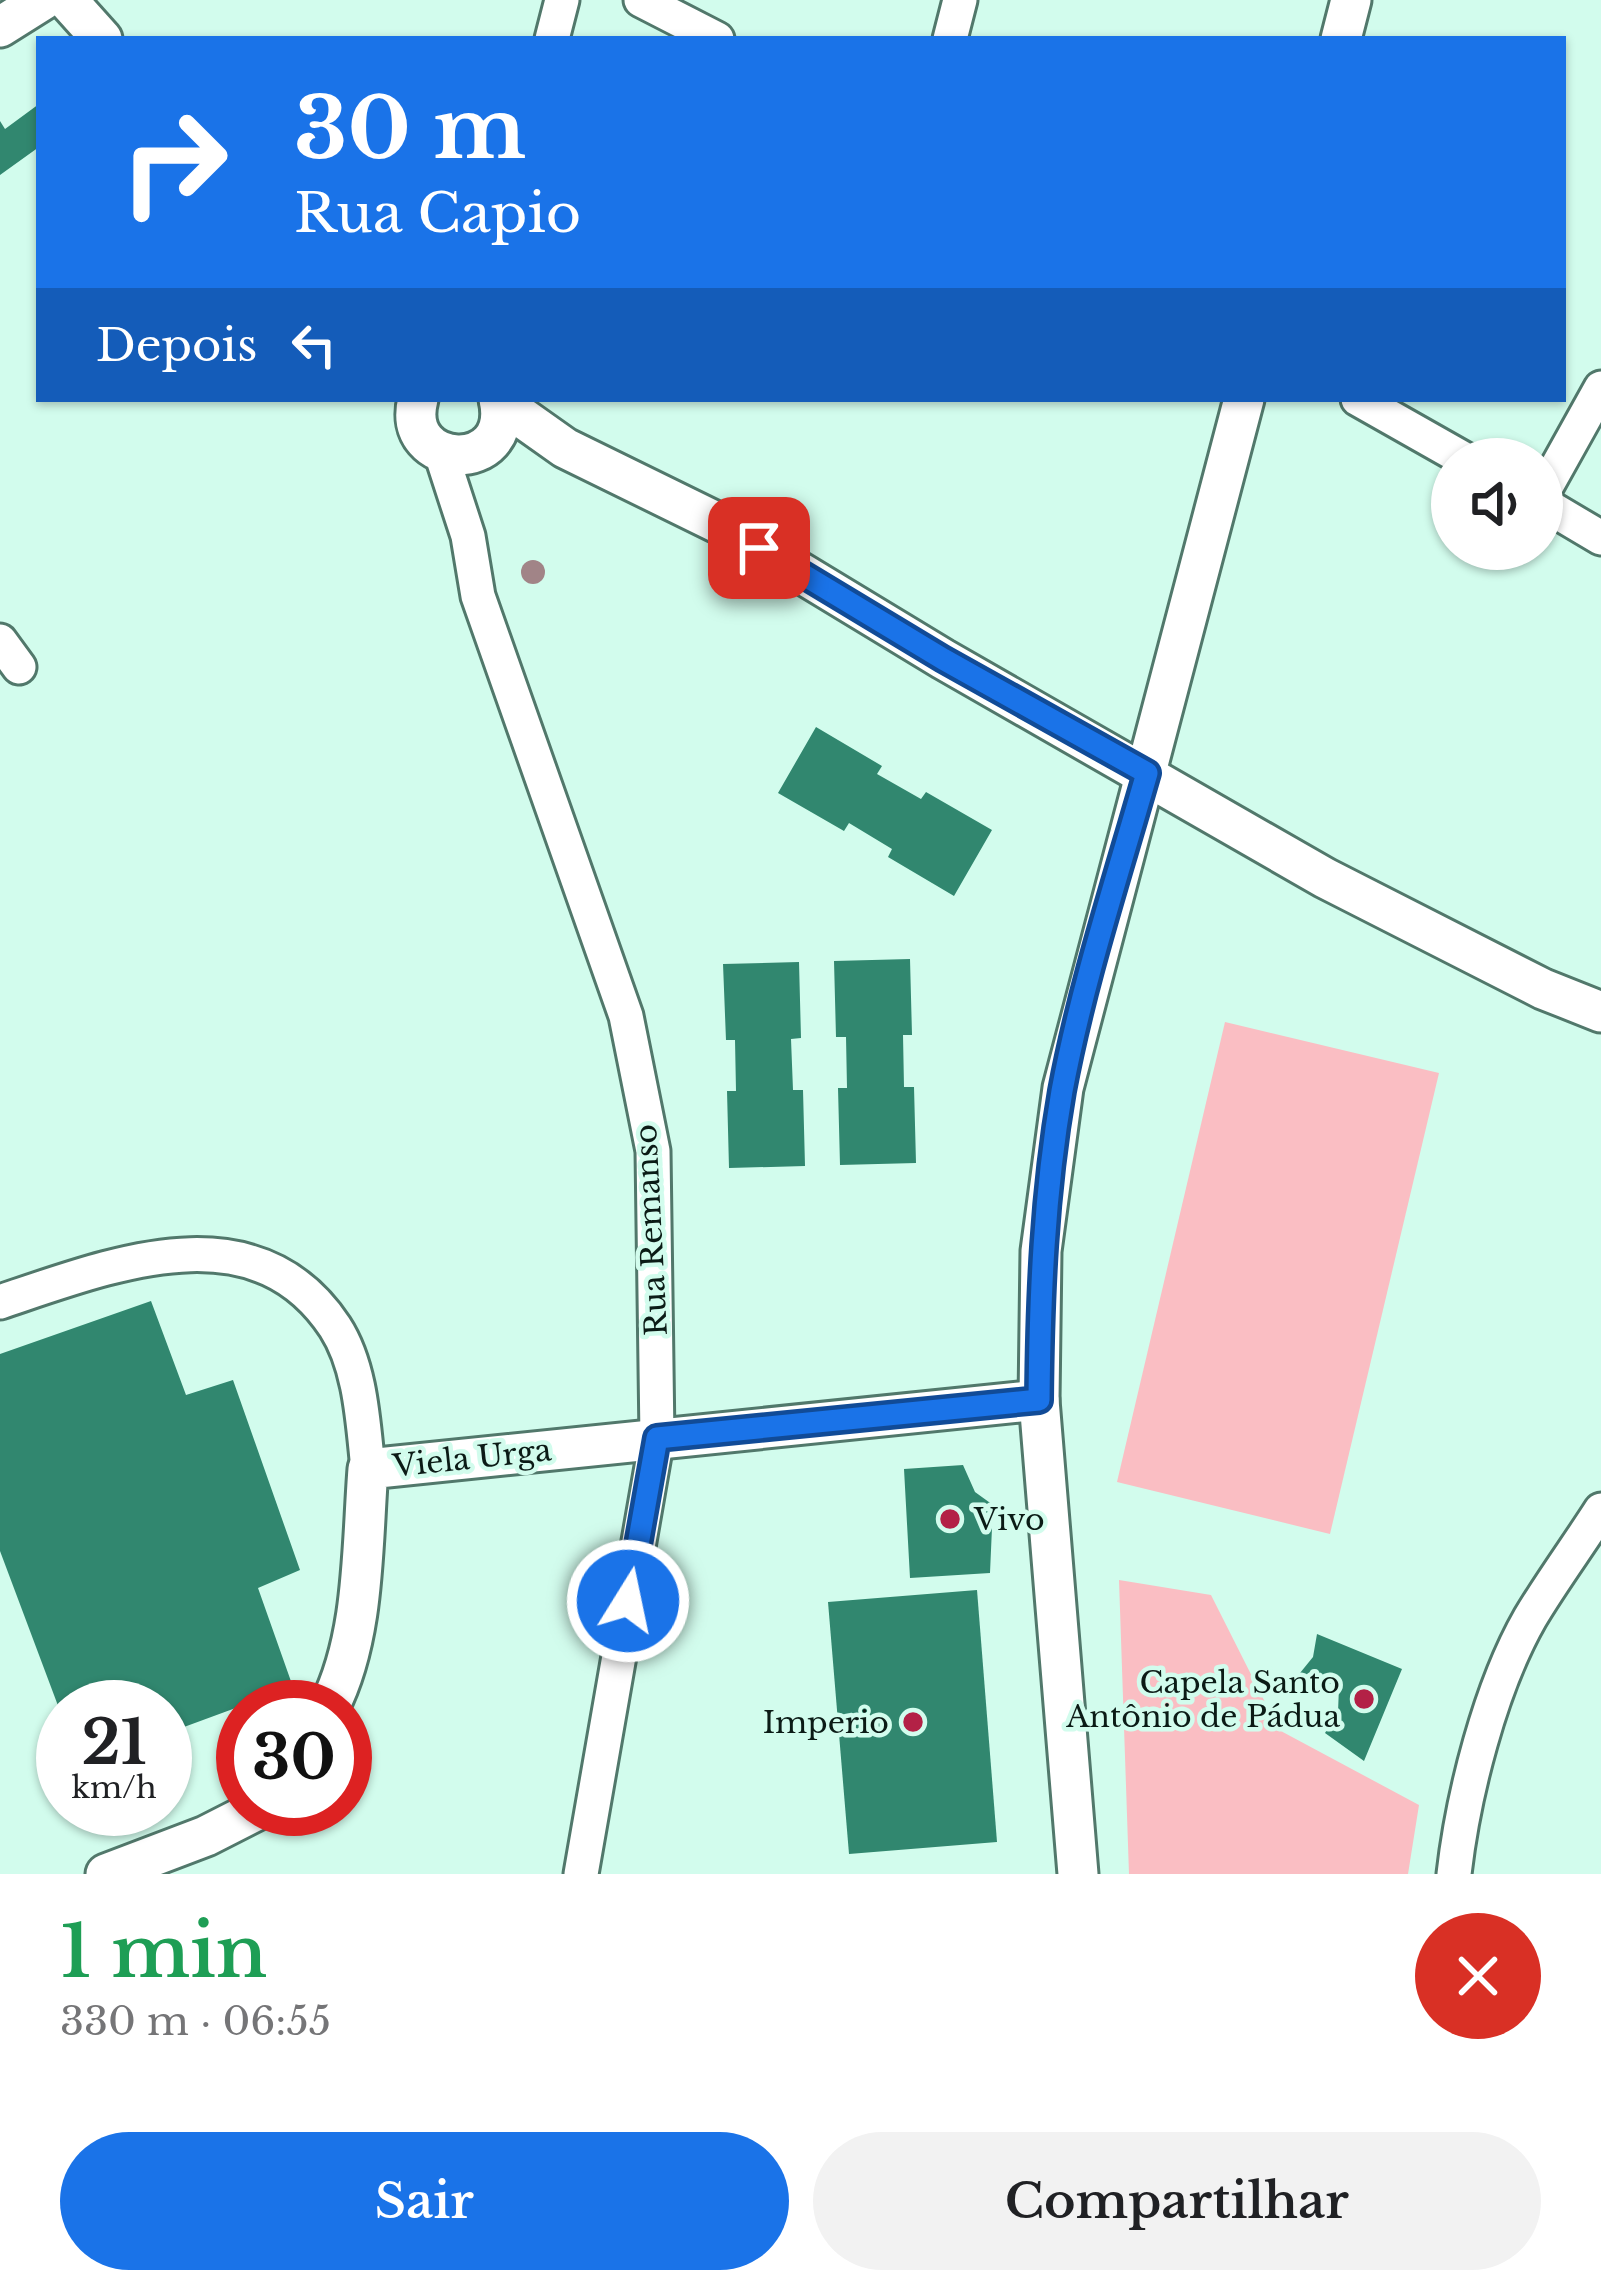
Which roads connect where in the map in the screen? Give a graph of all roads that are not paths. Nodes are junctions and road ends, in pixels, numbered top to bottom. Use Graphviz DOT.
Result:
graph roads {
  1 [pos="44,0"];
  2 [pos="67,0"];
  3 [pos="562,0"];
  4 [pos="641,0"];
  5 [pos="960,0"];
  6 [pos="1351,0"];
  7 [pos="0,27"];
  8 [pos="99,36"];
  9 [pos="553,36"];
  10 [pos="711,36"];
  11 [pos="951,36"];
  12 [pos="1341,36"];
  13 [pos="1601,388"];
  14 [pos="414,402"];
  15 [pos="1243,402"];
  16 [pos="1363,402"];
  17 [pos="482,429"];
  18 [pos="1431,440"];
  19 [pos="1563,456"];
  20 [pos="1563,515"];
  21 [pos="1601,538"];
  22 [pos="1147,773"];
  23 [pos="1601,1012"];
  24 [pos="0,1302"];
  25 [pos="1039,1400"];
  26 [pos="657,1438"];
  27 [pos="368,1469"];
  28 [pos="1601,1510"];
  29 [pos="340,1680"];
  30 [pos="216,1831"];
  31 [pos="106,1874"];
  32 [pos="581,1874"];
  33 [pos="1078,1874"];
  34 [pos="1454,1874"];
  1 -- 7 [label="street"];
  2 -- 8 [label="street"];
  3 -- 9 [label="street"];
  4 -- 10 [label="street"];
  5 -- 11 [label="street"];
  6 -- 12 [label="street"];
  13 -- 19 [label="street"];
  14 -- 17 [label="street"];
  15 -- 22 [label="street"];
  16 -- 18 [label="street"];
  17 -- 22 [label="street"];
  17 -- 26 [label="street, Rua Remanso"];
  20 -- 21 [label="street"];
  22 -- 23 [label="street"];
  22 -- 25 [label="street"];
  24 -- 27 [label="street, Viela Urga"];
  25 -- 26 [label="street, Viela Urga"];
  25 -- 33 [label="street"];
  26 -- 27 [label="street, Viela Urga"];
  26 -- 32 [label="street, Rua Remanso"];
  27 -- 29 [label="street"];
  28 -- 34 [label="street"];
  30 -- 31 [label="street"];
}
